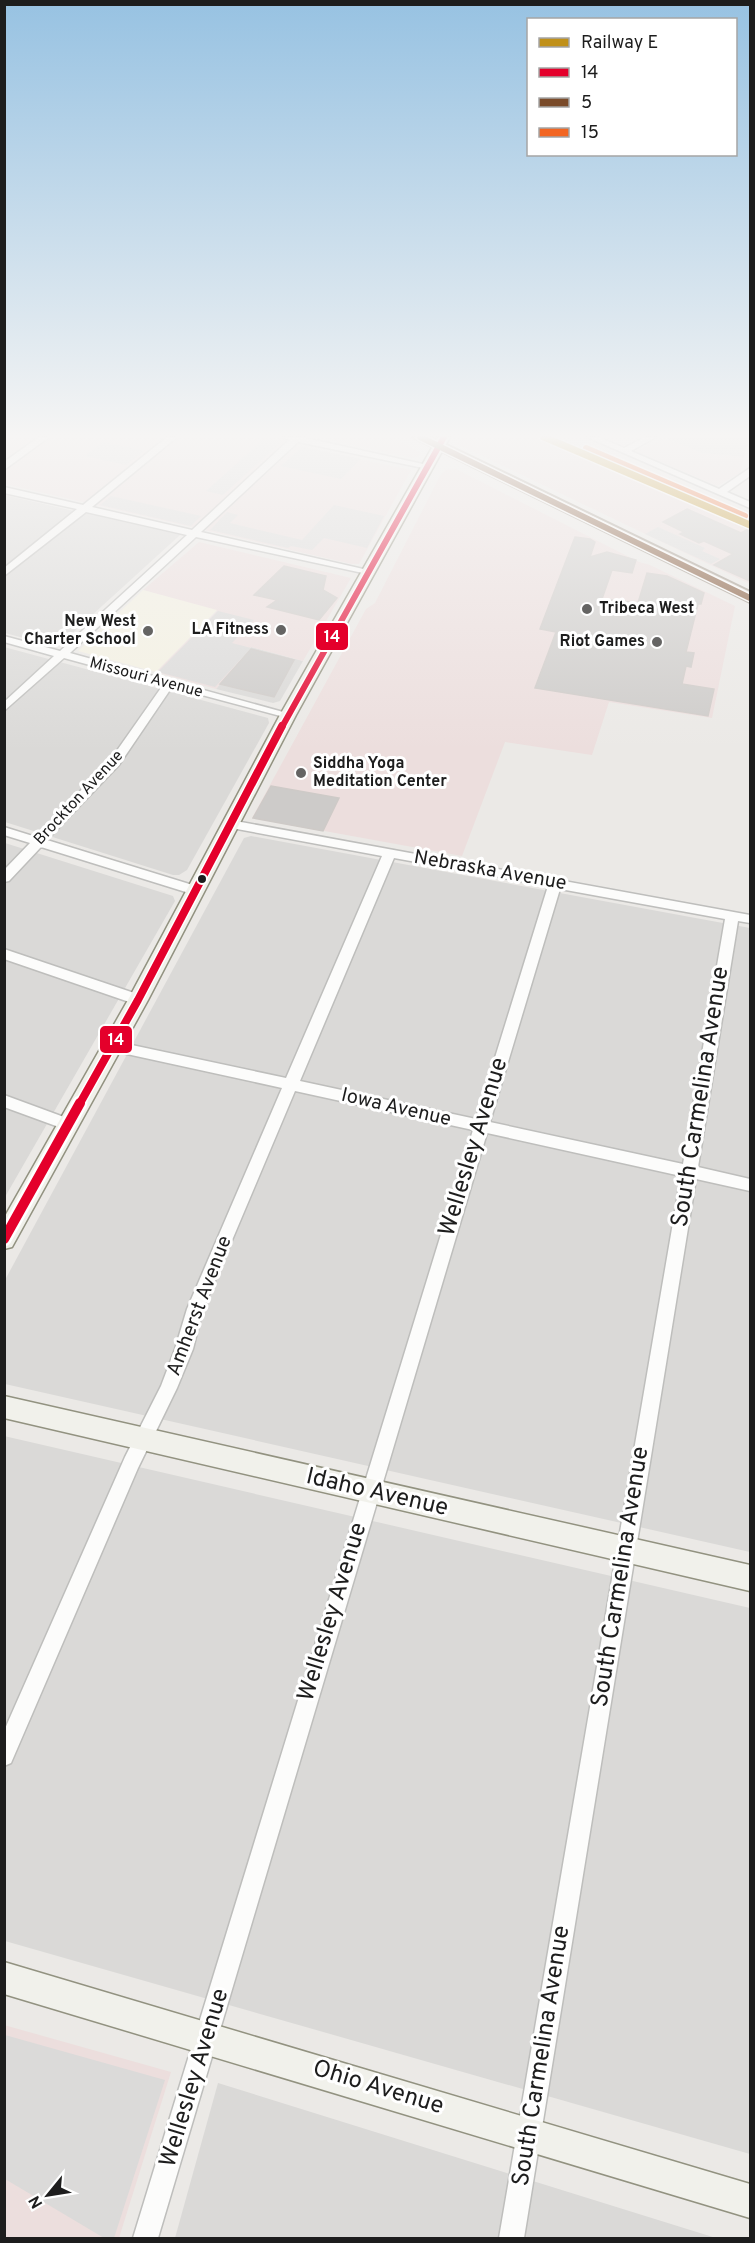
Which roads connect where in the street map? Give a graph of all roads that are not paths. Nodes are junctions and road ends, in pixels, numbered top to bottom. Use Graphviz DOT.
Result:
graph roads {
  1 [pos="42,542"];
  2 [pos="185,542"];
  3 [pos="232,542"];
  4 [pos="386,542"];
  5 [pos="638,542"];
  6 [pos="4,573"];
  7 [pos="368,573"];
  8 [pos="750,598"];
  9 [pos="4,639"];
  10 [pos="62,655"];
  11 [pos="169,684"];
  12 [pos="4,708"];
  13 [pos="288,714"];
  14 [pos="230,824"];
  15 [pos="4,831"];
  16 [pos="39,842"];
  17 [pos="390,853"];
  18 [pos="4,878"];
  19 [pos="555,883"];
  20 [pos="194,890"];
  21 [pos="741,917"];
  22 [pos="4,954"];
  23 [pos="138,1000"];
  24 [pos="113,1046"];
  25 [pos="290,1084"];
  26 [pos="4,1101"];
  27 [pos="67,1124"];
  28 [pos="481,1127"];
  29 [pos="689,1171"];
  30 [pos="750,1185"];
  31 [pos="4,1240"];
  32 [pos="4,1407"];
  33 [pos="143,1440"];
  34 [pos="369,1491"];
  35 [pos="625,1550"];
  36 [pos="750,1578"];
  37 [pos="4,1756"];
  38 [pos="4,1978"];
  39 [pos="208,2037"];
  40 [pos="529,2134"];
  41 [pos="750,2201"];
  42 [pos="146,2238"];
  43 [pos="512,2238"];
  1 -- 6 [label="street"];
  2 -- 10 [label="street"];
  3 -- 7 [label="street"];
  4 -- 7 [label="main road"];
  5 -- 8 [label="main road"];
  7 -- 13 [label="main road"];
  9 -- 10 [label="street, Missouri Avenue"];
  10 -- 11 [label="street, Missouri Avenue"];
  10 -- 12 [label="street"];
  11 -- 13 [label="street, Missouri Avenue"];
  11 -- 16 [label="street, Brockton Avenue"];
  13 -- 14 [label="main road"];
  14 -- 17 [label="street, Nebraska Avenue"];
  14 -- 20 [label="main road"];
  15 -- 16 [label="street"];
  16 -- 18 [label="street, Brockton Avenue"];
  16 -- 20 [label="street"];
  17 -- 19 [label="street, Nebraska Avenue"];
  17 -- 25 [label="street, Amherst Avenue"];
  19 -- 21 [label="street, Nebraska Avenue"];
  19 -- 28 [label="street, Wellesley Avenue"];
  20 -- 23 [label="main road"];
  21 -- 29 [label="street, South Carmelina Avenue"];
  22 -- 23 [label="street"];
  23 -- 24 [label="main road"];
  24 -- 25 [label="street, Iowa Avenue"];
  24 -- 27 [label="main road"];
  25 -- 28 [label="street, Iowa Avenue"];
  25 -- 33 [label="street, Amherst Avenue"];
  26 -- 27 [label="street"];
  27 -- 31 [label="main road"];
  28 -- 29 [label="street, Iowa Avenue"];
  28 -- 34 [label="street, Wellesley Avenue"];
  29 -- 30 [label="street, Iowa Avenue"];
  29 -- 35 [label="street, South Carmelina Avenue"];
  32 -- 33 [label="main road, Idaho Avenue"];
  33 -- 34 [label="main road, Idaho Avenue"];
  33 -- 37 [label="street, Amherst Avenue"];
  34 -- 35 [label="main road, Idaho Avenue"];
  34 -- 39 [label="street, Wellesley Avenue"];
  35 -- 36 [label="main road, Idaho Avenue"];
  35 -- 40 [label="street, South Carmelina Avenue"];
  38 -- 39 [label="main road, Ohio Avenue"];
  39 -- 40 [label="main road, Ohio Avenue"];
  39 -- 42 [label="street, Wellesley Avenue"];
  40 -- 41 [label="main road, Ohio Avenue"];
  40 -- 43 [label="street, South Carmelina Avenue"];
}
